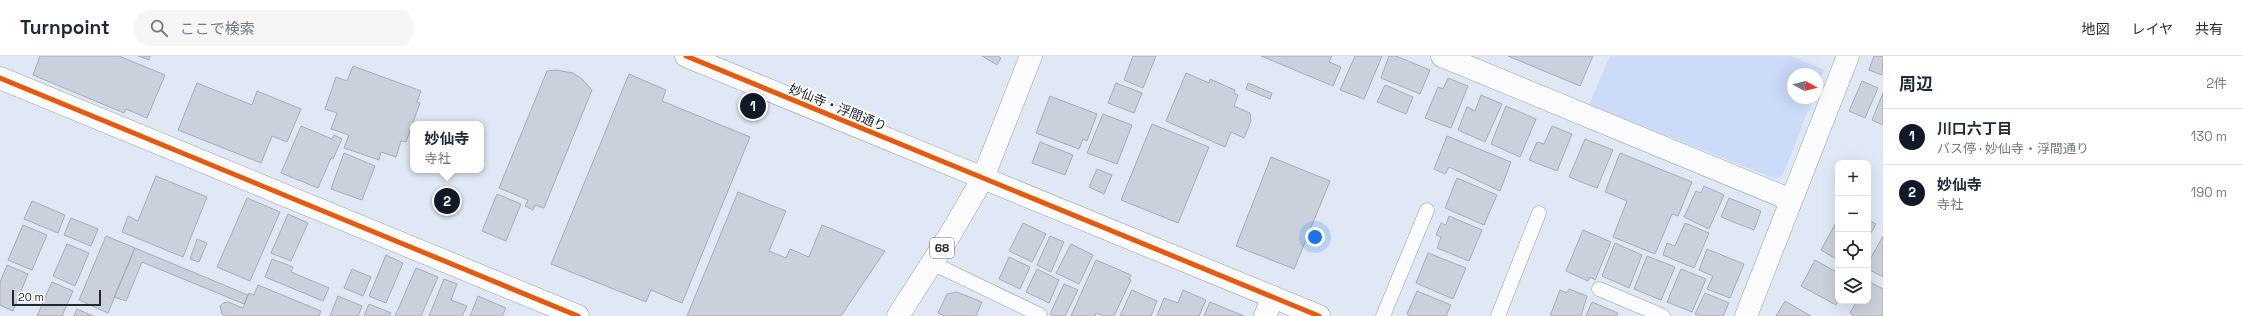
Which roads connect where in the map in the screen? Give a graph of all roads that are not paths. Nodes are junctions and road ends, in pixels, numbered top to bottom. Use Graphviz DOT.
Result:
graph roads {
  1 [pos="686,56"];
  2 [pos="1031,56"];
  3 [pos="1442,56"];
  4 [pos="1848,56"];
  5 [pos="0,78"];
  6 [pos="983,178"];
  7 [pos="1791,200"];
  8 [pos="1427,210"];
  9 [pos="1539,213"];
  10 [pos="932,263"];
  11 [pos="1599,289"];
  12 [pos="1269,307"];
  13 [pos="1040,315"];
  14 [pos="578,316"];
  15 [pos="898,316"];
  16 [pos="1319,316"];
  17 [pos="1383,316"];
  18 [pos="1498,316"];
  19 [pos="1663,316"];
  20 [pos="1746,316"];
  1 -- 6 [label="street, 妙仙寺・浮間通り"];
  2 -- 6 [label="street, 68"];
  3 -- 7 [label="street"];
  4 -- 7 [label="street"];
  5 -- 14 [label="street"];
  6 -- 10 [label="street, 68"];
  6 -- 12 [label="street, 妙仙寺・浮間通り"];
  7 -- 20 [label="street"];
  8 -- 17 [label="lane"];
  9 -- 18 [label="lane"];
  10 -- 13 [label="lane"];
  10 -- 15 [label="street, 68"];
  11 -- 19 [label="lane"];
  12 -- 16 [label="street, 妙仙寺・浮間通り"];
}
